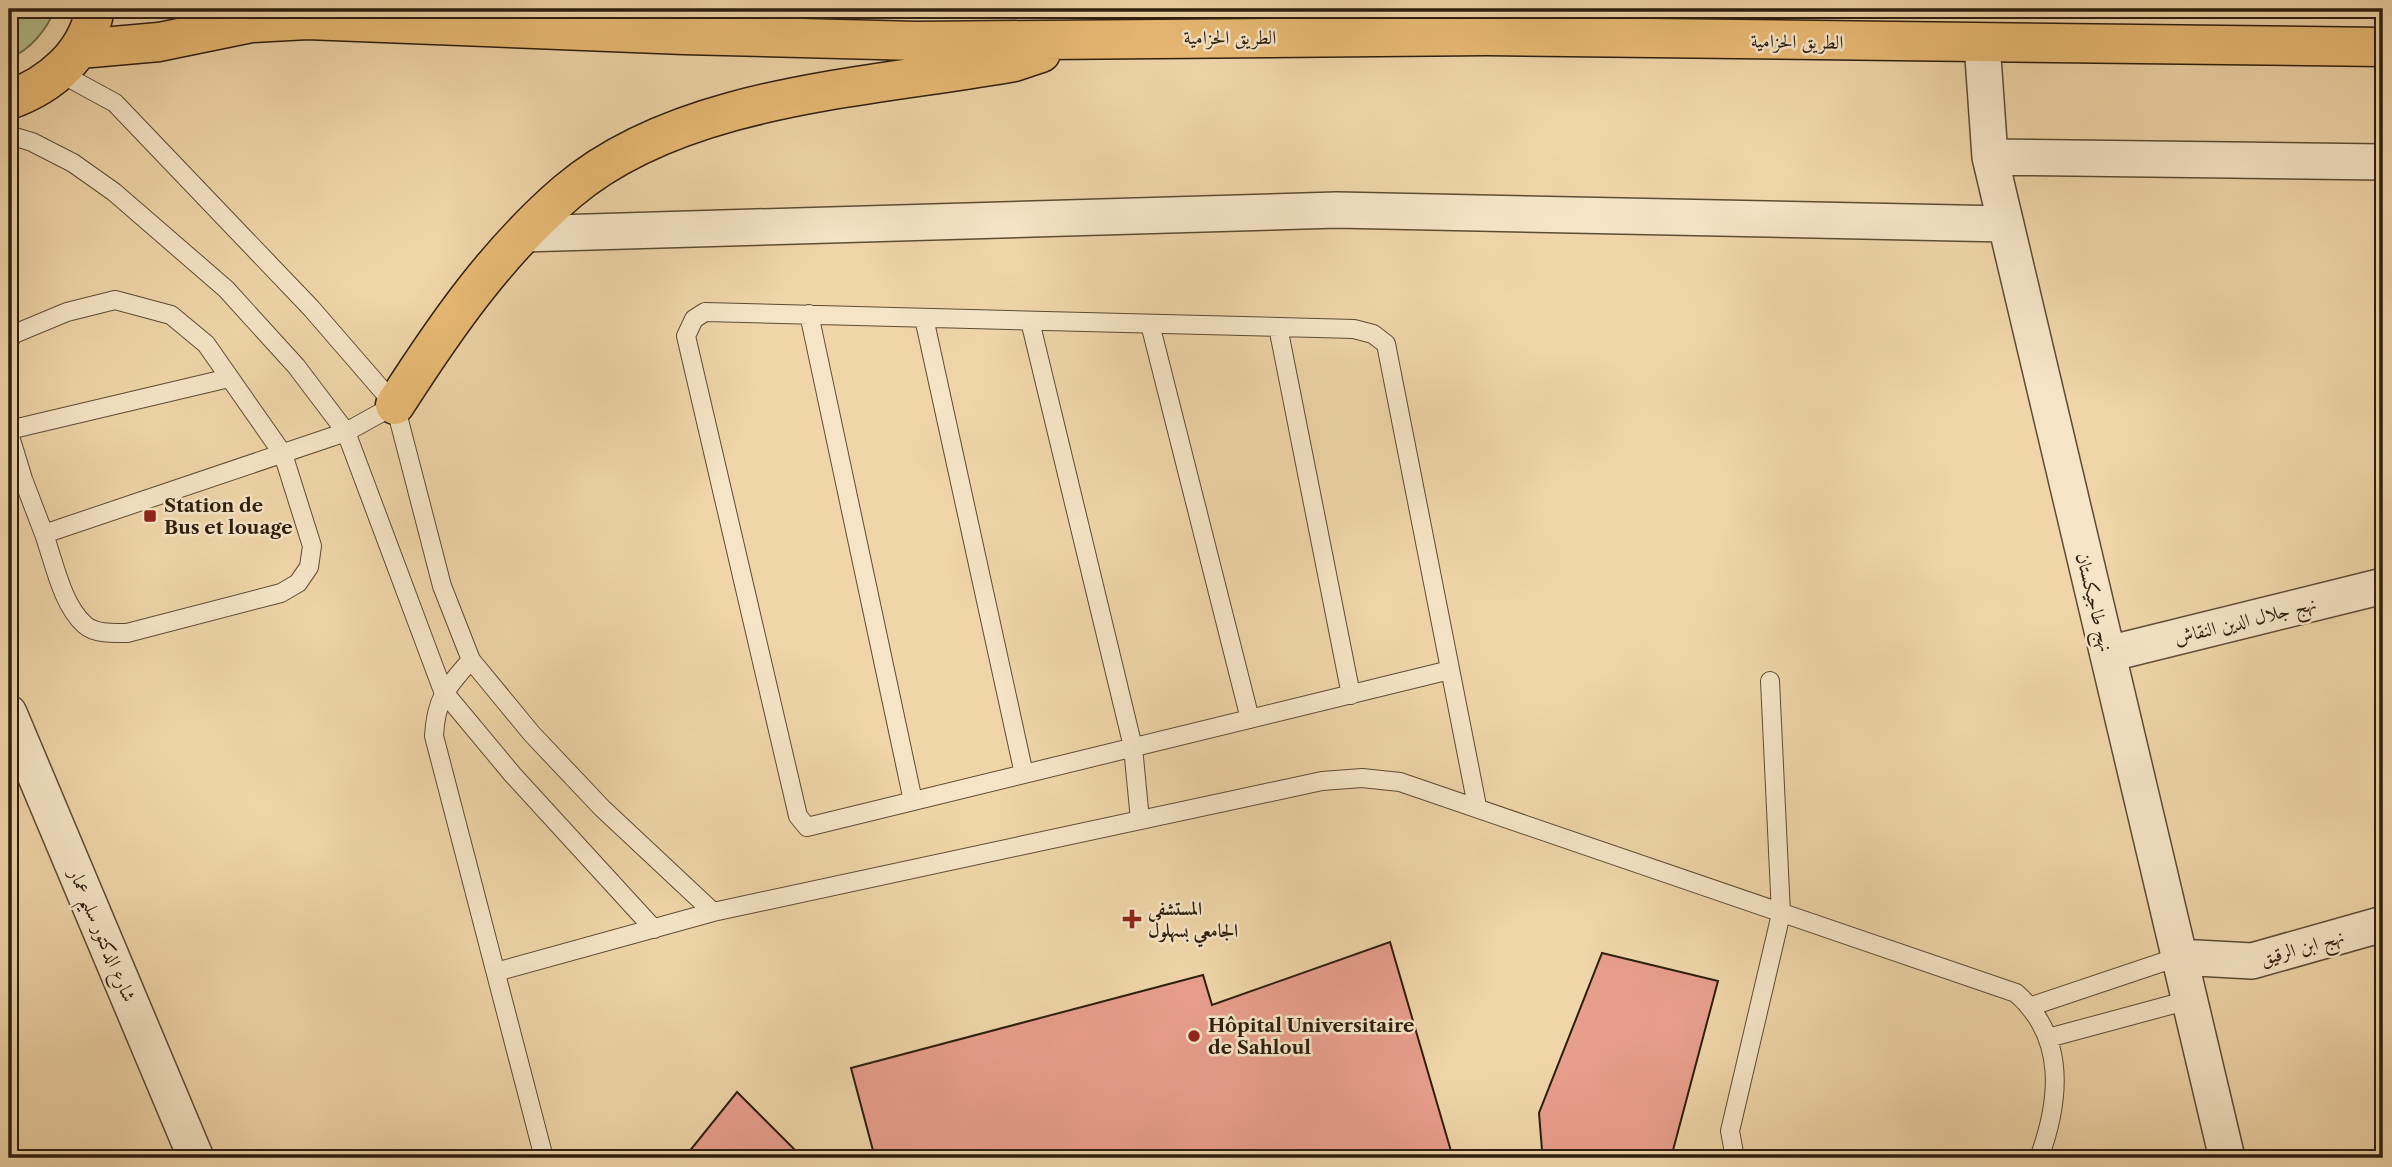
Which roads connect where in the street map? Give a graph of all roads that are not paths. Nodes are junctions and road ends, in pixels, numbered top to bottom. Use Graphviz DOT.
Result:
graph roads {
  1 [pos="95,9"];
  2 [pos="1088,38"];
  3 [pos="1982,43"];
  4 [pos="2383,47"];
  5 [pos="70,61"];
  6 [pos="9,100"];
  7 [pos="9,135"];
  8 [pos="1990,157"];
  9 [pos="2383,162"];
  10 [pos="2006,224"];
  11 [pos="522,234"];
  12 [pos="809,314"];
  13 [pos="924,318"];
  14 [pos="1030,321"];
  15 [pos="1150,324"];
  16 [pos="1278,327"];
  17 [pos="9,341"];
  18 [pos="229,378"];
  19 [pos="395,405"];
  20 [pos="9,432"];
  21 [pos="346,432"];
  22 [pos="283,454"];
  23 [pos="16,481"];
  24 [pos="44,534"];
  25 [pos="2383,586"];
  26 [pos="2108,654"];
  27 [pos="471,660"];
  28 [pos="1450,670"];
  29 [pos="1770,681"];
  30 [pos="443,691"];
  31 [pos="1351,695"];
  32 [pos="9,713"];
  33 [pos="1250,719"];
  34 [pos="1133,747"];
  35 [pos="1024,774"];
  36 [pos="913,801"];
  37 [pos="1477,806"];
  38 [pos="1140,820"];
  39 [pos="713,912"];
  40 [pos="1781,914"];
  41 [pos="2383,924"];
  42 [pos="654,929"];
  43 [pos="2178,957"];
  44 [pos="2252,961"];
  45 [pos="496,972"];
  46 [pos="2189,1000"];
  47 [pos="2032,1006"];
  48 [pos="2048,1038"];
  49 [pos="196,1158"];
  50 [pos="544,1158"];
  51 [pos="1735,1158"];
  52 [pos="2039,1158"];
  53 [pos="2227,1158"];
  1 -- 5 [label="highway"];
  2 -- 3 [label="highway, الطريق الحزامية"];
  2 -- 5 [label="highway, الطريق الحزامية"];
  2 -- 11 [label="highway"];
  3 -- 4 [label="highway, الطريق الحزامية"];
  3 -- 8 [label="street, نهج طاجيكستان"];
  5 -- 6 [label="highway, الطريق الحزامية"];
  5 -- 19 [label="lane"];
  7 -- 21 [label="lane"];
  8 -- 9 [label="street"];
  8 -- 10 [label="street, نهج طاجيكستان"];
  10 -- 11 [label="street"];
  10 -- 26 [label="street, نهج طاجيكستان"];
  11 -- 19 [label="highway"];
  12 -- 13 [label="lane"];
  12 -- 36 [label="lane"];
  12 -- 36 [label="lane"];
  13 -- 14 [label="lane"];
  13 -- 35 [label="lane"];
  14 -- 15 [label="lane"];
  14 -- 34 [label="lane"];
  15 -- 16 [label="lane"];
  15 -- 33 [label="lane"];
  16 -- 28 [label="lane"];
  16 -- 31 [label="lane"];
  17 -- 18 [label="lane"];
  18 -- 20 [label="lane"];
  18 -- 22 [label="lane"];
  19 -- 21 [label="lane"];
  19 -- 27 [label="lane"];
  20 -- 23 [label="lane"];
  21 -- 22 [label="lane"];
  21 -- 30 [label="lane"];
  22 -- 24 [label="lane"];
  22 -- 24 [label="lane"];
  23 -- 24 [label="lane"];
  25 -- 26 [label="street, نهج جلال الدين النقاش"];
  26 -- 43 [label="street, نهج طاجيكستان"];
  27 -- 30 [label="lane"];
  27 -- 39 [label="lane"];
  28 -- 31 [label="lane"];
  28 -- 37 [label="lane"];
  29 -- 40 [label="lane"];
  30 -- 42 [label="lane"];
  30 -- 45 [label="lane"];
  31 -- 33 [label="lane"];
  32 -- 49 [label="street, شارع الدكتور سليم عمار"];
  33 -- 34 [label="lane"];
  34 -- 35 [label="lane"];
  34 -- 38 [label="lane"];
  35 -- 36 [label="lane"];
  37 -- 38 [label="lane"];
  37 -- 40 [label="lane"];
  38 -- 39 [label="lane"];
  39 -- 42 [label="lane"];
  40 -- 47 [label="lane"];
  40 -- 51 [label="lane"];
  41 -- 44 [label="street, نهج ابن الرقيق"];
  42 -- 45 [label="lane"];
  43 -- 44 [label="street, نهج ابن الرقيق"];
  43 -- 46 [label="street, نهج طاجيكستان"];
  43 -- 47 [label="lane"];
  44 -- 46 [label="street"];
  45 -- 50 [label="lane"];
  46 -- 48 [label="lane"];
  46 -- 53 [label="street, نهج طاجيكستان"];
  47 -- 48 [label="lane"];
  48 -- 52 [label="lane"];
}
